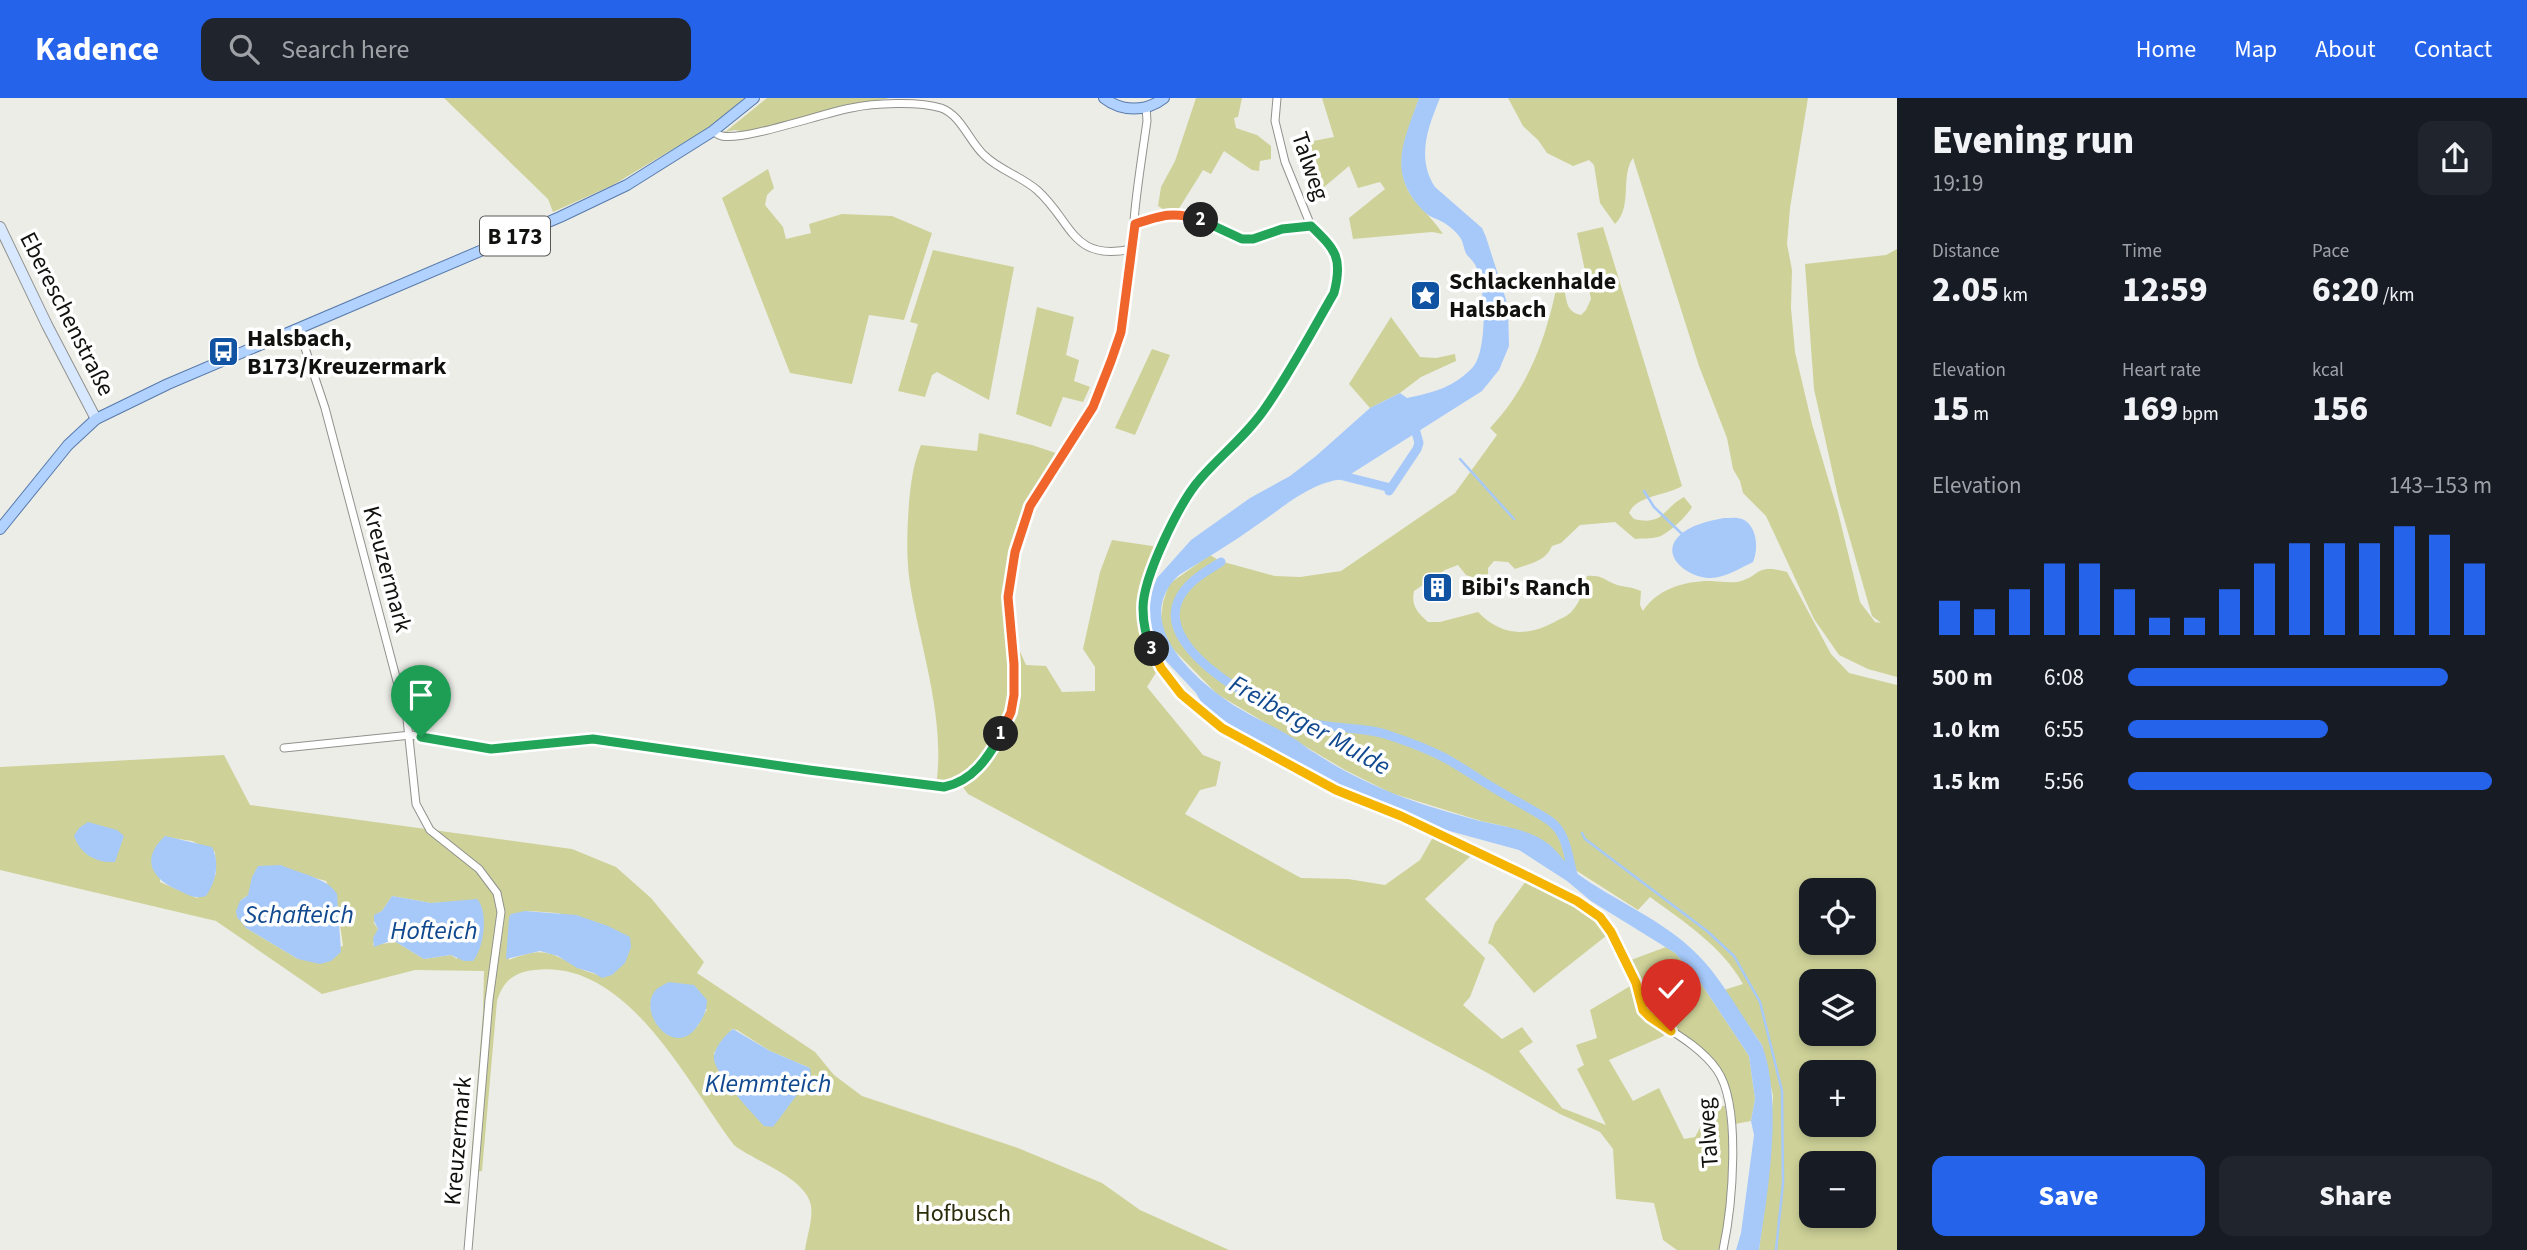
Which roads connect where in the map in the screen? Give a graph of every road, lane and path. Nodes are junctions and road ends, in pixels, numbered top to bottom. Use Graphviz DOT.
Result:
graph roads {
  1 [pos="754,98"];
  2 [pos="1104,98"];
  3 [pos="1164,98"];
  4 [pos="1277,98"];
  5 [pos="1146,107"];
  6 [pos="713,131"];
  7 [pos="1135,224"];
  8 [pos="1311,226"];
  9 [pos="0,227"];
  10 [pos="1132,249"];
  11 [pos="299,330"];
  12 [pos="96,419"];
  13 [pos="0,528"];
  14 [pos="411,735"];
  15 [pos="284,748"];
  16 [pos="468,1250"];
  17 [pos="1723,1250"];
  1 -- 6 [label="main road, B 173 / B 173"];
  2 -- 5 [label="main road"];
  3 -- 5 [label="main road"];
  4 -- 8 [label="street, Talweg"];
  5 -- 7 [label="street"];
  6 -- 10 [label="street"];
  6 -- 11 [label="main road, B 173 / B 173"];
  7 -- 8 [label="street"];
  7 -- 10 [label="street"];
  8 -- 17 [label="street, Talweg"];
  9 -- 12 [label="street, Ebereschenstraße"];
  10 -- 14 [label="street"];
  11 -- 12 [label="main road, B 173 / B 173"];
  11 -- 14 [label="street, Kreuzermark"];
  12 -- 13 [label="main road, B 173 / B 173"];
  14 -- 15 [label="street"];
  14 -- 16 [label="street, Kreuzermark"];
}
